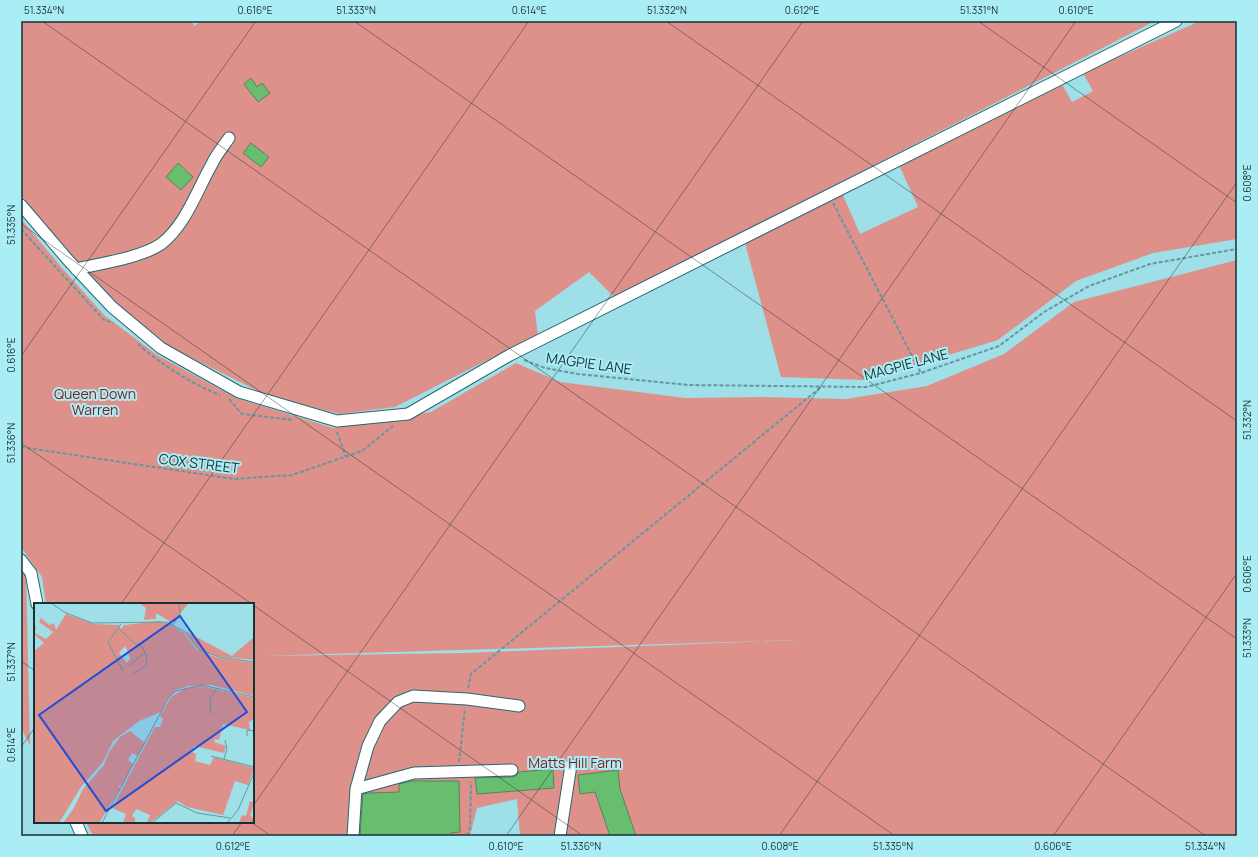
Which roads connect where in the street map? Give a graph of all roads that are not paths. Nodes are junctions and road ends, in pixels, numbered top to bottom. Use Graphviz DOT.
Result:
graph roads {
  1 [pos="1176,21"];
  2 [pos="229,138"];
  3 [pos="21,205"];
  4 [pos="76,269"];
  5 [pos="21,560"];
  6 [pos="37,603"];
  7 [pos="518,706"];
  8 [pos="571,765"];
  9 [pos="512,770"];
  10 [pos="356,789"];
  11 [pos="76,823"];
  12 [pos="81,836"];
  13 [pos="353,836"];
  14 [pos="560,836"];
  1 -- 4 [label="street"];
  2 -- 4 [label="street"];
  3 -- 4 [label="street"];
  5 -- 6 [label="street"];
  7 -- 10 [label="street"];
  8 -- 14 [label="street"];
  9 -- 10 [label="street"];
  10 -- 13 [label="street"];
  11 -- 12 [label="street"];
}
